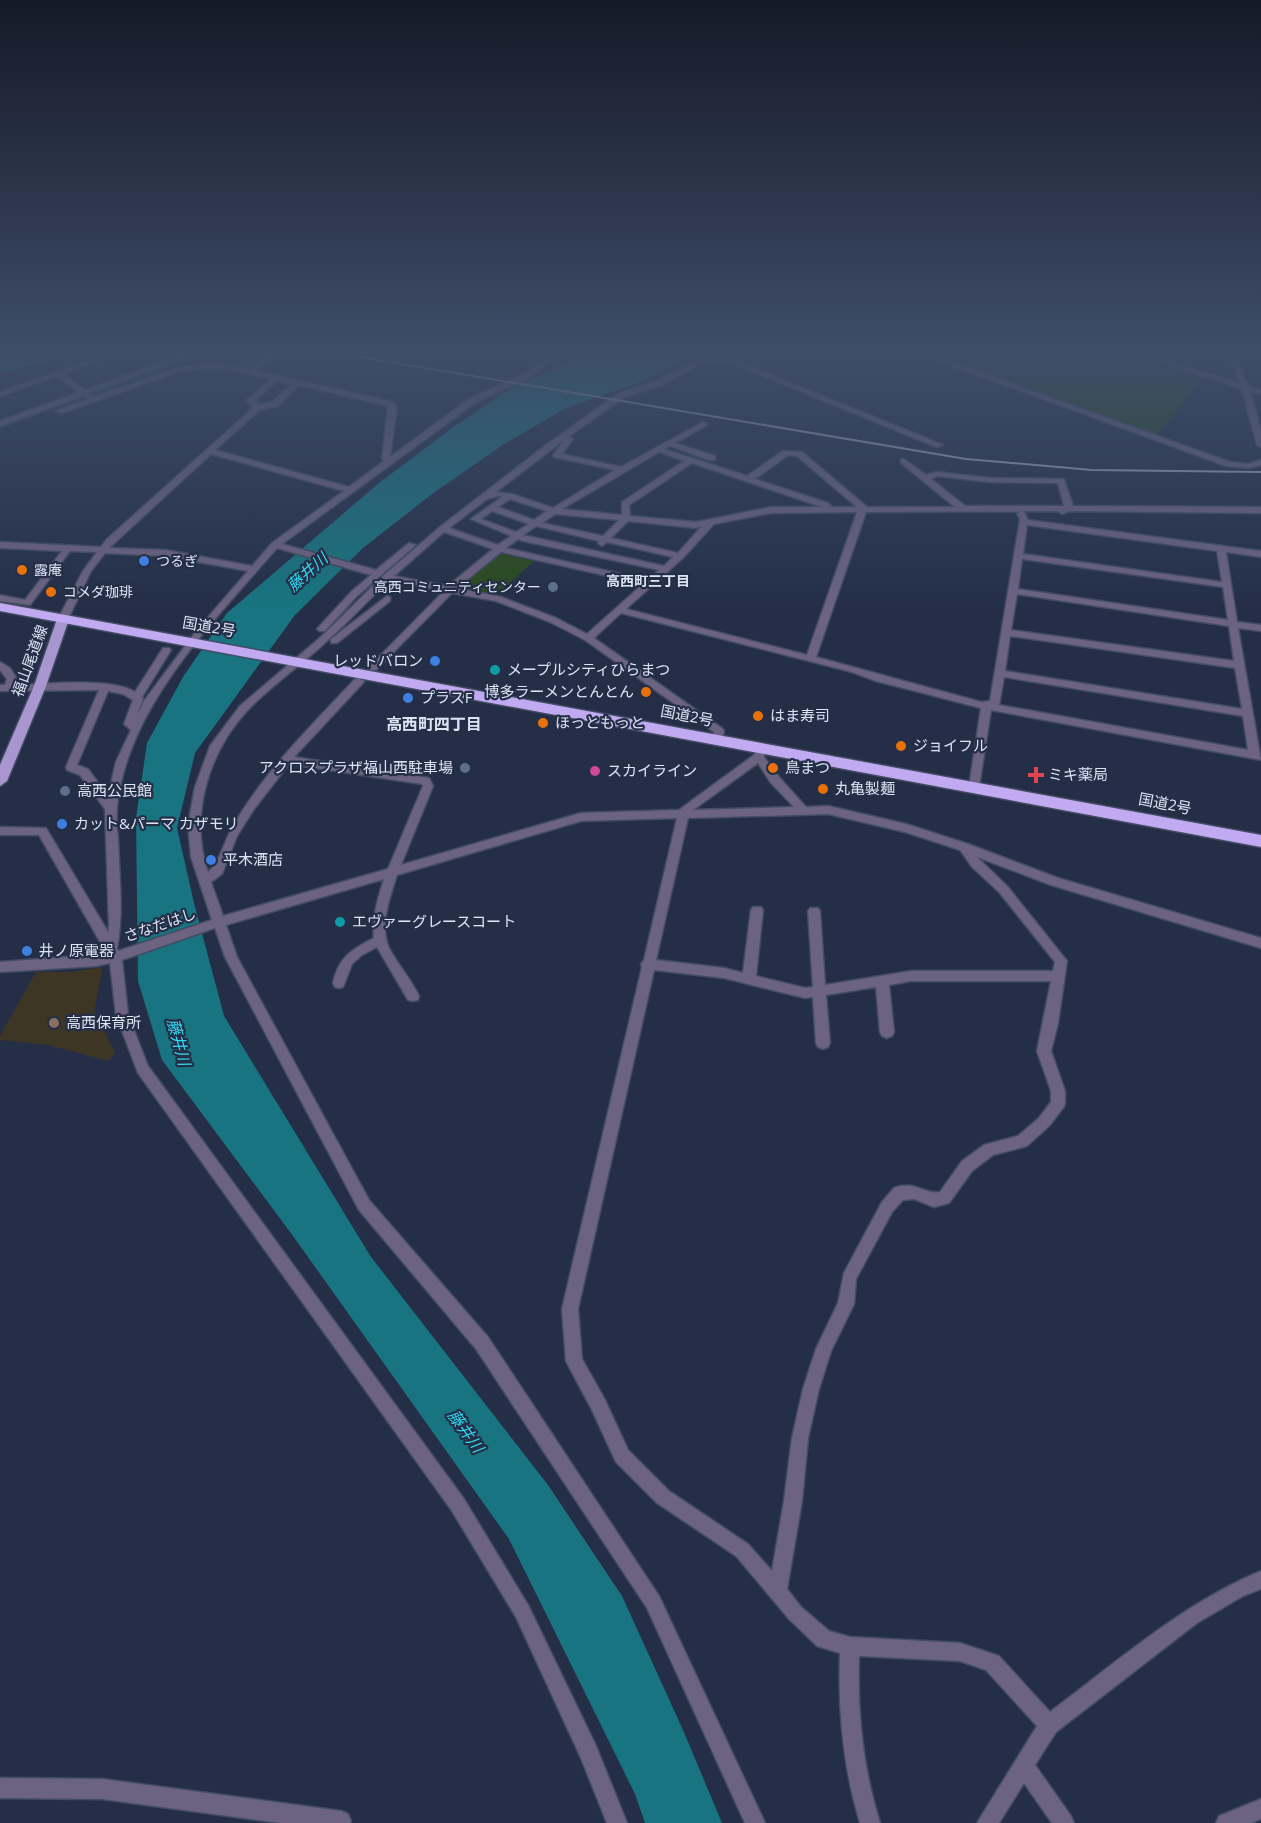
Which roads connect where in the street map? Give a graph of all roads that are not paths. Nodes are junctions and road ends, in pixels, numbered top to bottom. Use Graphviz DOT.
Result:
graph roads {
  1 [pos="224,437"];
  2 [pos="389,437"];
  3 [pos="421,437"];
  4 [pos="565,437"];
  5 [pos="680,437"];
  6 [pos="920,437"];
  7 [pos="1154,437"];
  8 [pos="669,443"];
  9 [pos="939,445"];
  10 [pos="549,447"];
  11 [pos="657,449"];
  12 [pos="208,451"];
  13 [pos="389,460"];
  14 [pos="691,460"];
  15 [pos="904,461"];
  16 [pos="1261,462"];
  17 [pos="625,470"];
  18 [pos="752,476"];
  19 [pos="924,478"];
  20 [pos="350,490"];
  21 [pos="509,496"];
  22 [pos="471,498"];
  23 [pos="481,499"];
  24 [pos="491,508"];
  25 [pos="1069,508"];
  26 [pos="963,509"];
  27 [pos="829,510"];
  28 [pos="861,510"];
  29 [pos="1261,510"];
  30 [pos="554,511"];
  31 [pos="626,518"];
  32 [pos="1022,518"];
  33 [pos="534,523"];
  34 [pos="710,523"];
  35 [pos="443,529"];
  36 [pos="518,536"];
  37 [pos="605,540"];
  38 [pos="0,545"];
  39 [pos="276,545"];
  40 [pos="68,548"];
  41 [pos="1221,548"];
  42 [pos="103,549"];
  43 [pos="500,549"];
  44 [pos="592,552"];
  45 [pos="1261,554"];
  46 [pos="680,556"];
  47 [pos="1018,556"];
  48 [pos="577,566"];
  49 [pos="253,569"];
  50 [pos="665,569"];
  51 [pos="383,575"];
  52 [pos="649,583"];
  53 [pos="1227,585"];
  54 [pos="452,589"];
  55 [pos="1012,591"];
  56 [pos="0,598"];
  57 [pos="387,599"];
  58 [pos="0,607"];
  59 [pos="619,610"];
  60 [pos="63,619"];
  61 [pos="1233,623"];
  62 [pos="1261,628"];
  63 [pos="331,631"];
  64 [pos="1006,632"];
  65 [pos="343,633"];
  66 [pos="588,638"];
  67 [pos="193,642"];
  68 [pos="334,642"];
  69 [pos="166,650"];
  70 [pos="298,658"];
  71 [pos="810,659"];
  72 [pos="0,665"];
  73 [pos="1239,665"];
  74 [pos="373,668"];
  75 [pos="1000,673"];
  76 [pos="359,681"];
  77 [pos="40,686"];
  78 [pos="105,687"];
  79 [pos="4,688"];
  80 [pos="134,697"];
  81 [pos="990,706"];
  82 [pos="1247,713"];
  83 [pos="135,728"];
  84 [pos="717,740"];
  85 [pos="760,753"];
  86 [pos="1257,756"];
  87 [pos="288,760"];
  88 [pos="0,781"];
  89 [pos="974,787"];
  90 [pos="109,802"];
  91 [pos="804,811"];
  92 [pos="684,814"];
  93 [pos="0,831"];
  94 [pos="1261,841"];
  95 [pos="964,847"];
  96 [pos="394,872"];
  97 [pos="204,881"];
  98 [pos="756,910"];
  99 [pos="814,911"];
  100 [pos="215,923"];
  101 [pos="380,940"];
  102 [pos="1261,943"];
  103 [pos="115,953"];
  104 [pos="647,964"];
  105 [pos="0,967"];
  106 [pos="1058,976"];
  107 [pos="749,978"];
  108 [pos="882,981"];
  109 [pos="339,983"];
  110 [pos="819,992"];
  111 [pos="413,996"];
  112 [pos="887,1032"];
  113 [pos="823,1043"];
  114 [pos="1261,1580"];
  115 [pos="777,1592"];
  116 [pos="850,1646"];
  117 [pos="1049,1725"];
  118 [pos="1024,1766"];
  119 [pos="0,1788"];
  120 [pos="1261,1809"];
  121 [pos="340,1823"];
  122 [pos="617,1823"];
  123 [pos="755,1823"];
  124 [pos="870,1823"];
  125 [pos="987,1823"];
  126 [pos="1064,1823"];
  127 [pos="1226,1823"];
  1 -- 12 [label="street"];
  2 -- 13 [label="street"];
  3 -- 13 [label="street"];
  4 -- 10 [label="street"];
  4 -- 17 [label="street"];
  5 -- 8 [label="street"];
  6 -- 9 [label="street"];
  7 -- 16 [label="street"];
  8 -- 11 [label="street"];
  8 -- 18 [label="street"];
  10 -- 22 [label="street"];
  10 -- 23 [label="street"];
  11 -- 14 [label="street"];
  11 -- 17 [label="street"];
  12 -- 20 [label="street"];
  12 -- 42 [label="street"];
  13 -- 20 [label="street"];
  14 -- 18 [label="street"];
  14 -- 31 [label="street"];
  15 -- 19 [label="street"];
  17 -- 30 [label="street"];
  18 -- 27 [label="street"];
  18 -- 28 [label="street"];
  19 -- 25 [label="street"];
  19 -- 26 [label="street"];
  20 -- 39 [label="street"];
  21 -- 23 [label="street"];
  21 -- 24 [label="street"];
  21 -- 30 [label="street"];
  22 -- 23 [label="street"];
  22 -- 51 [label="street"];
  23 -- 35 [label="street"];
  24 -- 33 [label="street"];
  24 -- 36 [label="street"];
  25 -- 26 [label="street"];
  25 -- 29 [label="street"];
  25 -- 32 [label="street"];
  26 -- 28 [label="street"];
  26 -- 32 [label="street"];
  27 -- 28 [label="street"];
  27 -- 34 [label="street"];
  28 -- 71 [label="street"];
  30 -- 31 [label="street"];
  30 -- 33 [label="street"];
  31 -- 34 [label="street"];
  31 -- 37 [label="street"];
  32 -- 41 [label="street"];
  32 -- 47 [label="street"];
  33 -- 36 [label="street"];
  33 -- 37 [label="street"];
  34 -- 46 [label="street"];
  35 -- 43 [label="street"];
  35 -- 51 [label="street"];
  36 -- 43 [label="street"];
  36 -- 44 [label="street"];
  37 -- 44 [label="street"];
  37 -- 46 [label="street"];
  38 -- 40 [label="street"];
  39 -- 49 [label="street"];
  39 -- 51 [label="street"];
  40 -- 42 [label="street"];
  40 -- 56 [label="street"];
  41 -- 45 [label="street"];
  41 -- 53 [label="street"];
  42 -- 49 [label="street"];
  42 -- 60 [label="street"];
  43 -- 48 [label="street"];
  43 -- 54 [label="street"];
  44 -- 48 [label="street"];
  44 -- 50 [label="street"];
  46 -- 50 [label="street"];
  47 -- 53 [label="street"];
  47 -- 55 [label="street"];
  48 -- 52 [label="street"];
  49 -- 67 [label="street"];
  50 -- 52 [label="street"];
  51 -- 54 [label="street"];
  51 -- 63 [label="street"];
  51 -- 70 [label="street"];
  52 -- 59 [label="street"];
  53 -- 61 [label="street"];
  54 -- 66 [label="street"];
  54 -- 74 [label="street"];
  55 -- 61 [label="street"];
  55 -- 64 [label="street"];
  57 -- 65 [label="street"];
  58 -- 60 [label="highway, 国道2号"];
  59 -- 66 [label="street"];
  59 -- 71 [label="street"];
  60 -- 67 [label="highway, 国道2号"];
  60 -- 77 [label="main road, 福山尾道線"];
  61 -- 62 [label="street"];
  61 -- 73 [label="street"];
  63 -- 65 [label="street"];
  63 -- 70 [label="street"];
  64 -- 73 [label="street"];
  64 -- 75 [label="street"];
  65 -- 68 [label="street"];
  66 -- 84 [label="street"];
  67 -- 70 [label="highway, 国道2号"];
  67 -- 83 [label="street"];
  69 -- 80 [label="street"];
  70 -- 84 [label="highway, 国道2号"];
  70 -- 97 [label="street"];
  71 -- 81 [label="street"];
  72 -- 79 [label="street"];
  73 -- 82 [label="street"];
  75 -- 81 [label="street"];
  75 -- 82 [label="street"];
  76 -- 87 [label="street"];
  77 -- 78 [label="street"];
  77 -- 79 [label="street"];
  77 -- 88 [label="main road, 福山尾道線"];
  78 -- 80 [label="street"];
  78 -- 90 [label="street"];
  80 -- 83 [label="street"];
  81 -- 86 [label="street"];
  81 -- 89 [label="street"];
  82 -- 86 [label="street"];
  83 -- 90 [label="street"];
  84 -- 85 [label="highway, 国道2号"];
  85 -- 89 [label="highway, 国道2号"];
  85 -- 91 [label="street"];
  85 -- 92 [label="street"];
  87 -- 96 [label="street"];
  87 -- 97 [label="street"];
  89 -- 94 [label="highway, 国道2号"];
  90 -- 103 [label="street"];
  91 -- 92 [label="street, さなだはし"];
  91 -- 95 [label="street, さなだはし"];
  92 -- 96 [label="street, さなだはし"];
  92 -- 104 [label="street"];
  93 -- 103 [label="street"];
  95 -- 102 [label="street, さなだはし"];
  95 -- 106 [label="street"];
  96 -- 100 [label="street, さなだはし"];
  96 -- 101 [label="street"];
  97 -- 100 [label="street"];
  98 -- 107 [label="street"];
  99 -- 110 [label="street"];
  100 -- 103 [label="street, さなだはし"];
  100 -- 123 [label="street"];
  101 -- 109 [label="street"];
  101 -- 111 [label="street"];
  103 -- 105 [label="street, さなだはし"];
  103 -- 122 [label="street"];
  104 -- 107 [label="street"];
  104 -- 115 [label="street"];
  106 -- 108 [label="street"];
  106 -- 115 [label="street"];
  107 -- 110 [label="street"];
  108 -- 110 [label="street"];
  108 -- 112 [label="street"];
  110 -- 113 [label="street"];
  114 -- 117 [label="street"];
  115 -- 116 [label="street"];
  116 -- 117 [label="street"];
  116 -- 124 [label="street"];
  117 -- 118 [label="street"];
  118 -- 125 [label="street"];
  118 -- 126 [label="street"];
  119 -- 121 [label="street"];
  120 -- 127 [label="street"];
}
